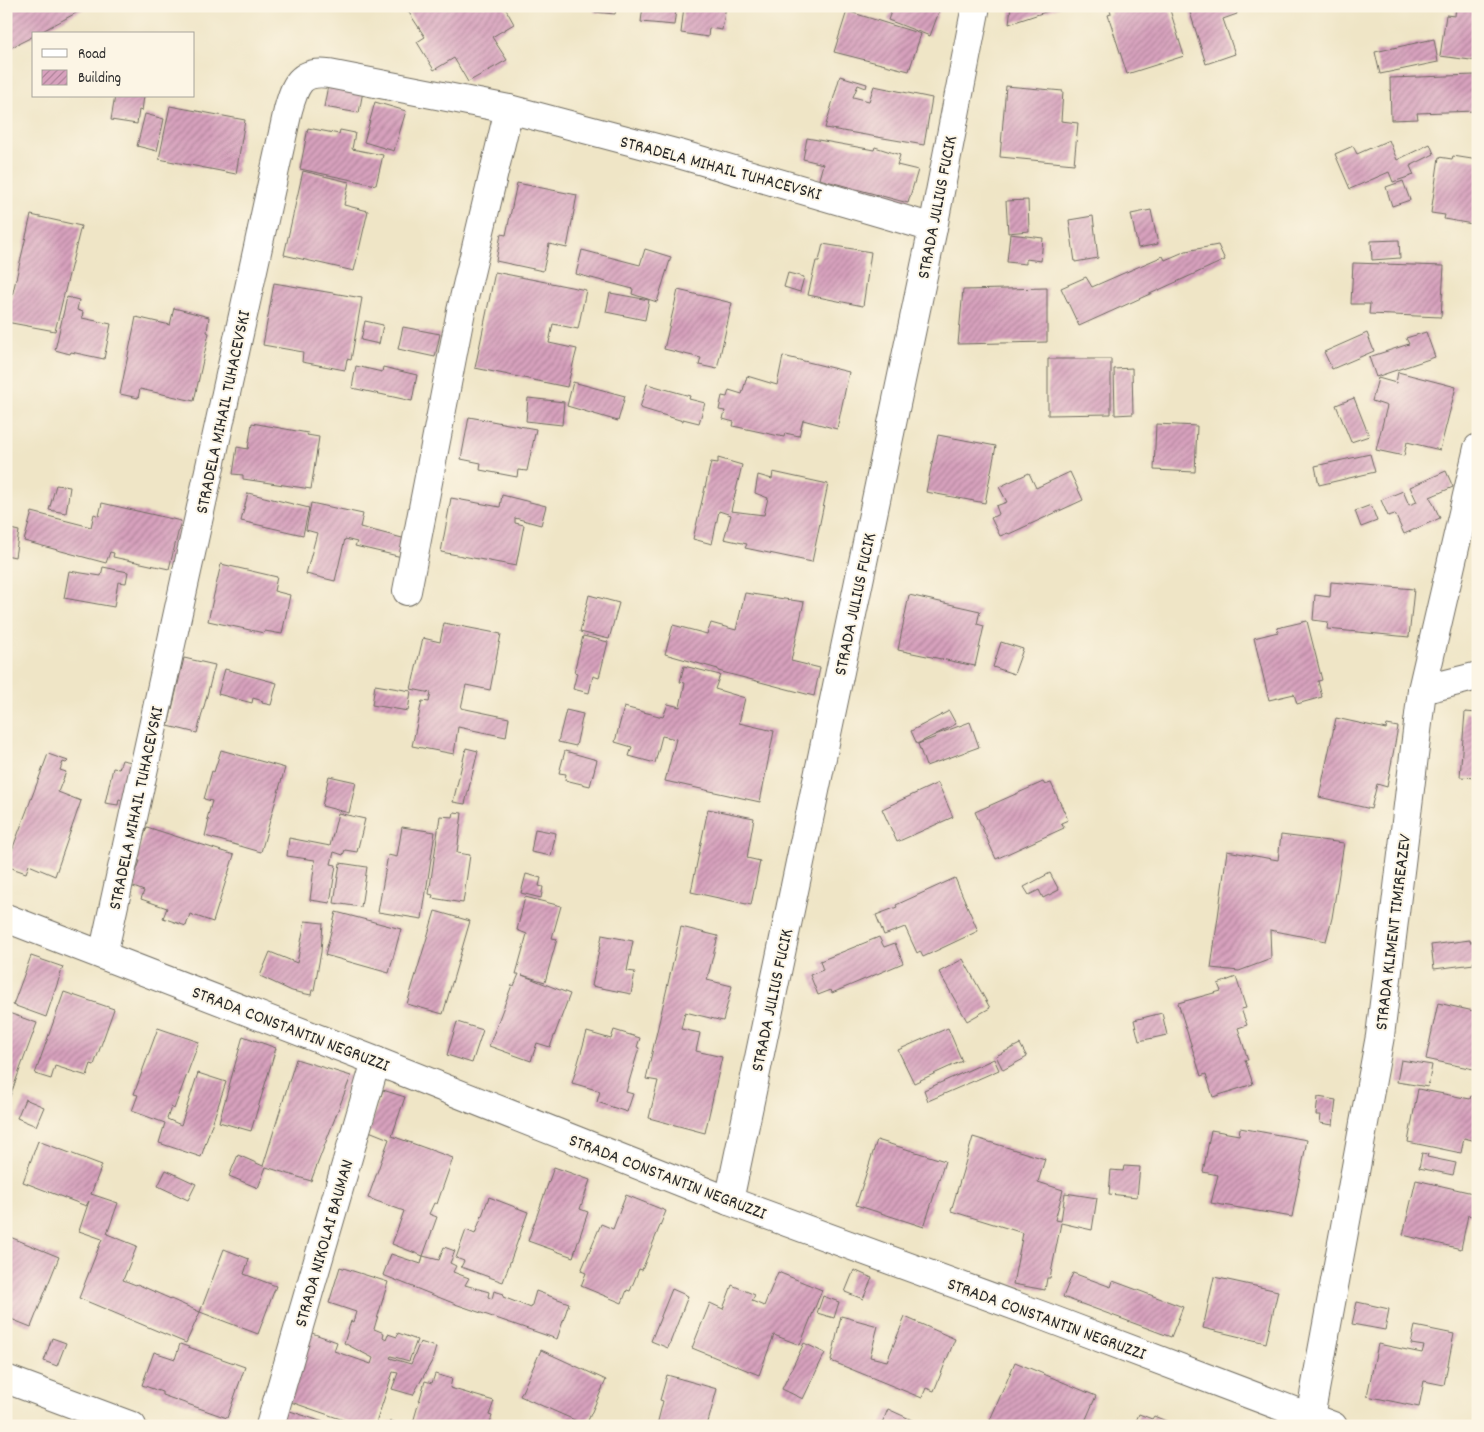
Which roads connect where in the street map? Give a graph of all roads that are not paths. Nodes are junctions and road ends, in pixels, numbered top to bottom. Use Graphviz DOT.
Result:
graph roads {
  1 [pos="976,6"];
  2 [pos="509,109"];
  3 [pos="933,228"];
  4 [pos="1478,448"];
  5 [pos="407,591"];
  6 [pos="1478,676"];
  7 [pos="1422,690"];
  8 [pos="6,918"];
  9 [pos="103,955"];
  10 [pos="376,1061"];
  11 [pos="729,1201"];
  12 [pos="6,1379"];
  13 [pos="1321,1421"];
  14 [pos="132,1426"];
  15 [pos="270,1426"];
  1 -- 3 [label="street, STRADA JULIUS FUCIK"];
  2 -- 3 [label="street, STRADELA MIHAIL TUHACEVSKI"];
  2 -- 5 [label="street"];
  2 -- 9 [label="street, STRADELA MIHAIL TUHACEVSKI"];
  3 -- 11 [label="street, STRADA JULIUS FUCIK"];
  4 -- 7 [label="street, STRADA KLIMENT TIMIREAZEV"];
  6 -- 7 [label="street"];
  7 -- 13 [label="street, STRADA KLIMENT TIMIREAZEV"];
  8 -- 9 [label="street, STRADA CONSTANTIN NEGRUZZI"];
  9 -- 10 [label="street, STRADA CONSTANTIN NEGRUZZI"];
  10 -- 11 [label="street, STRADA CONSTANTIN NEGRUZZI"];
  10 -- 15 [label="street, STRADA NIKOLAI BAUMAN"];
  11 -- 13 [label="street, STRADA CONSTANTIN NEGRUZZI"];
  12 -- 14 [label="street"];
}
